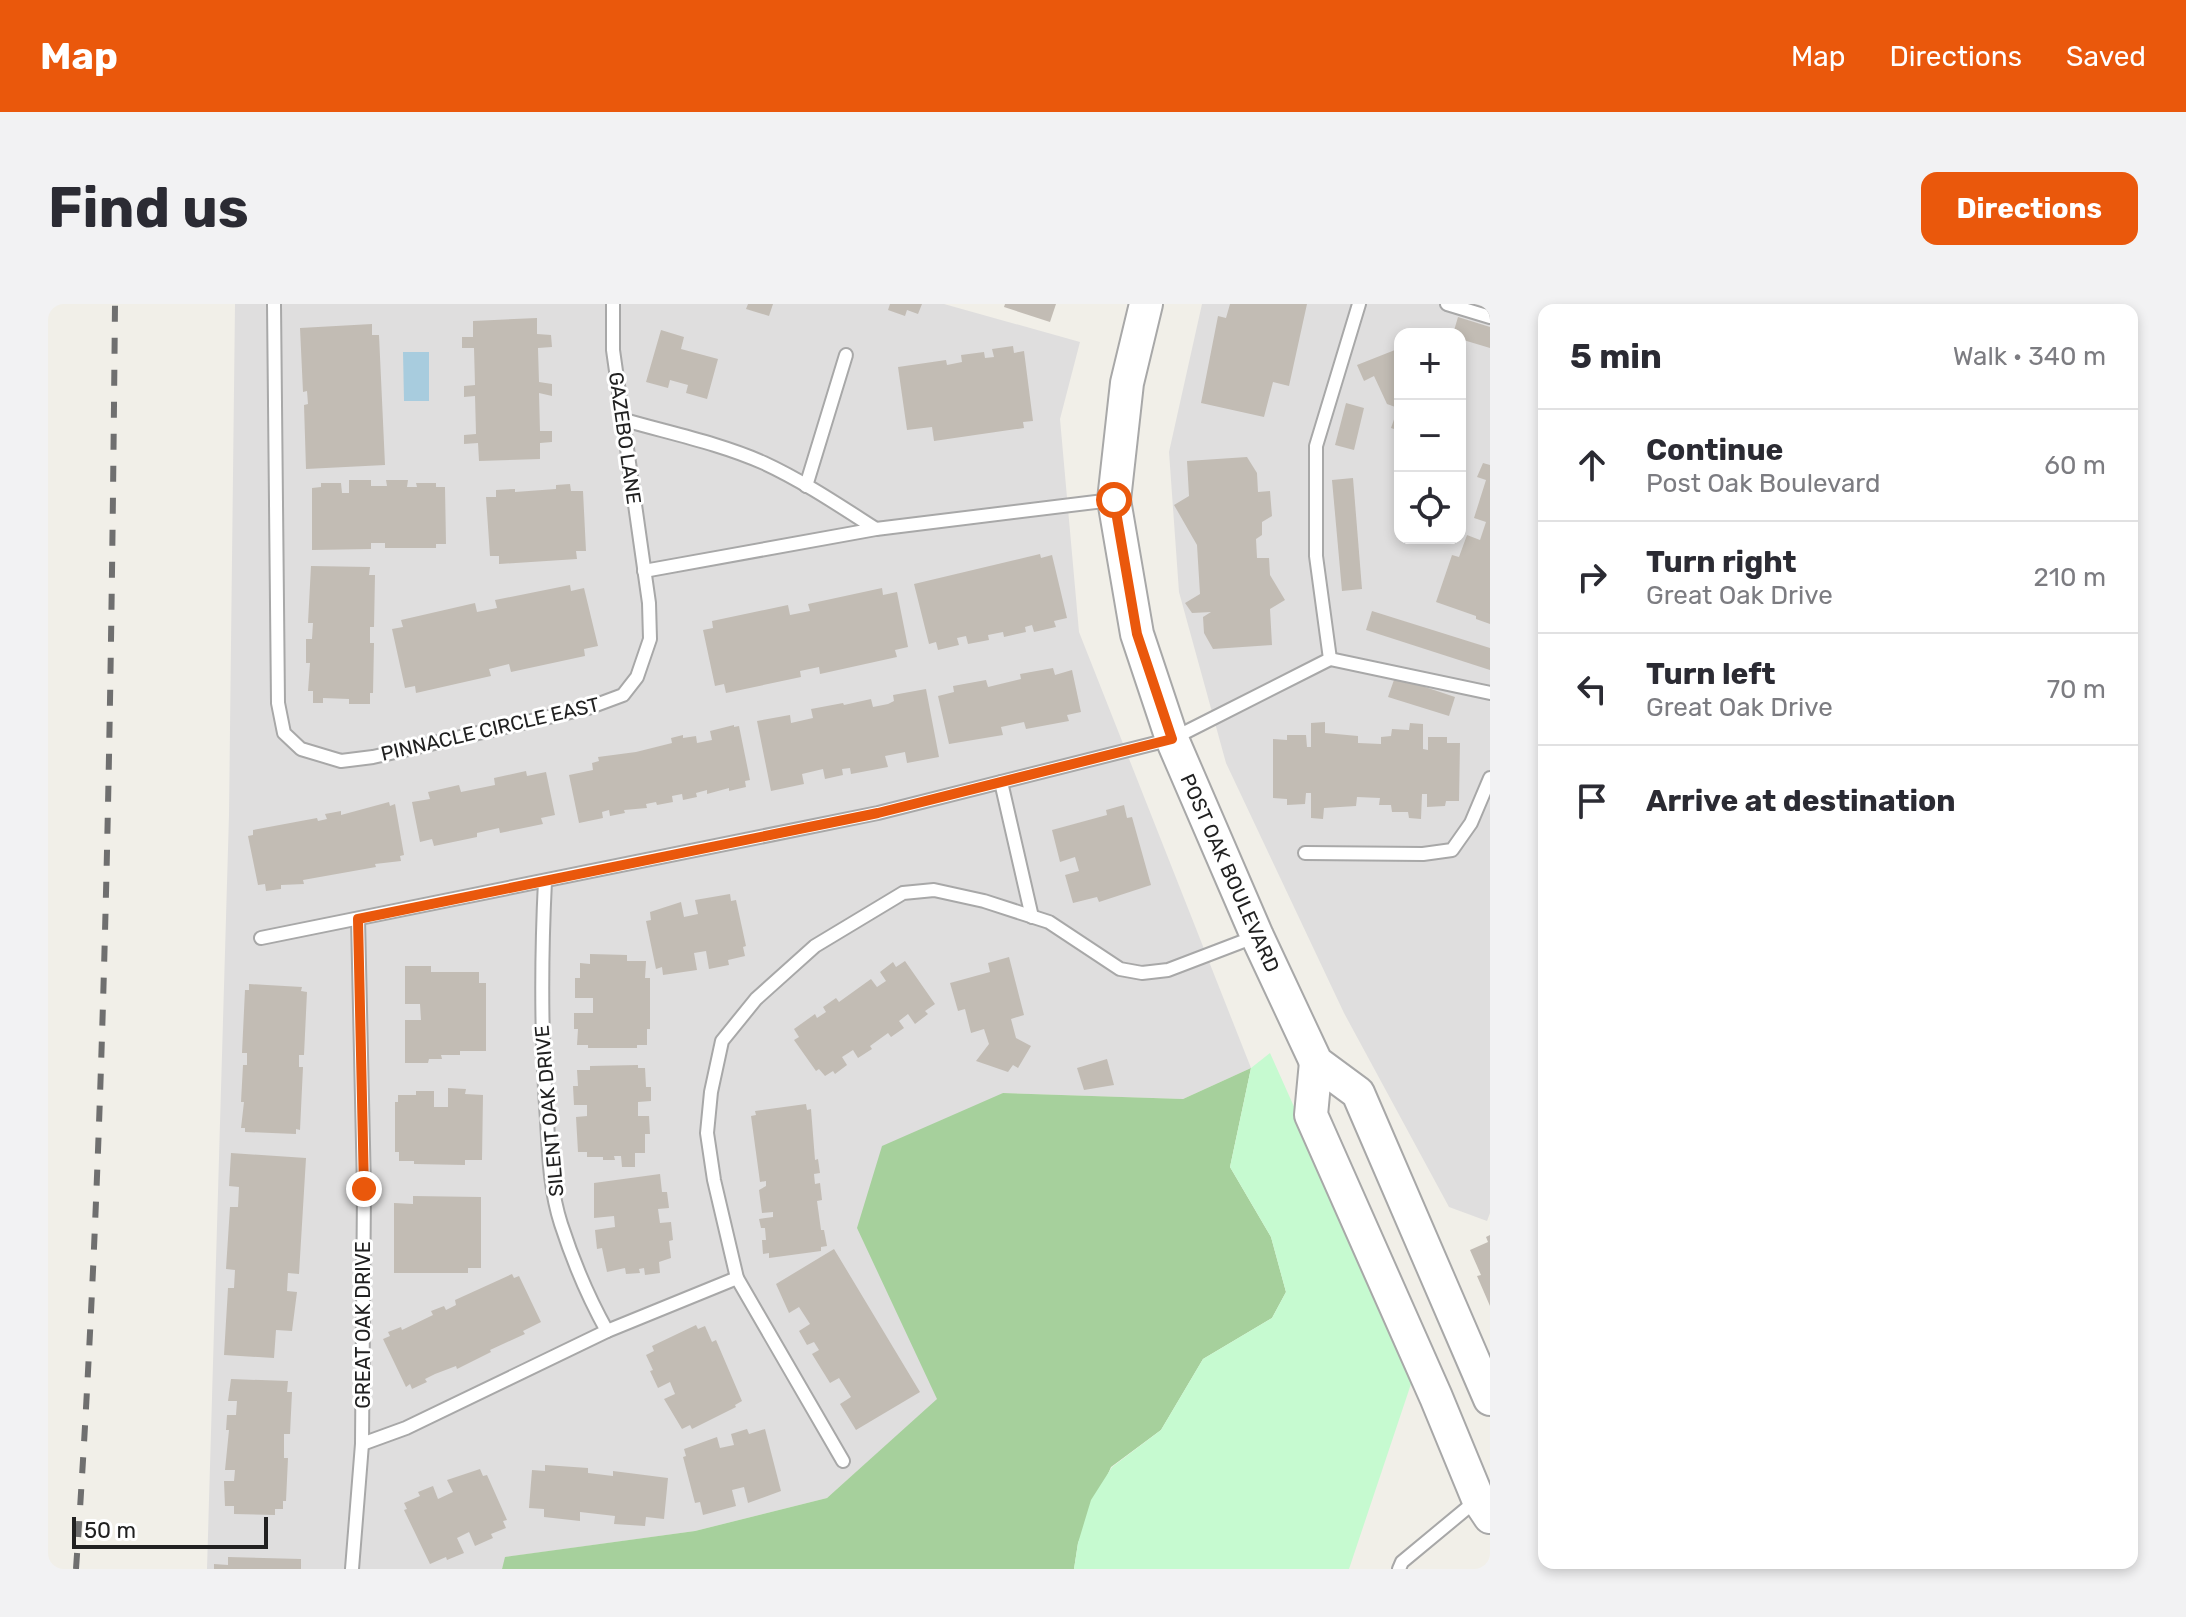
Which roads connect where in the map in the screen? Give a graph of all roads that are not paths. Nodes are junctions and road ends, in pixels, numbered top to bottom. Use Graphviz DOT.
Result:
graph roads {
  1 [pos="274,304"];
  2 [pos="613,304"];
  3 [pos="1146,304"];
  4 [pos="1359,304"];
  5 [pos="1447,304"];
  6 [pos="1490,317"];
  7 [pos="846,355"];
  8 [pos="621,419"];
  9 [pos="806,486"];
  10 [pos="1114,500"];
  11 [pos="876,529"];
  12 [pos="644,571"];
  13 [pos="1330,659"];
  14 [pos="1490,693"];
  15 [pos="1172,739"];
  16 [pos="1490,778"];
  17 [pos="1001,782"];
  18 [pos="1305,853"];
  19 [pos="545,881"];
  20 [pos="1032,917"];
  21 [pos="358,919"];
  22 [pos="1257,936"];
  23 [pos="261,938"];
  24 [pos="1316,1062"];
  25 [pos="737,1278"];
  26 [pos="607,1331"];
  27 [pos="1487,1380"];
  28 [pos="362,1444"];
  29 [pos="843,1461"];
  30 [pos="1484,1508"];
  31 [pos="352,1569"];
  32 [pos="1399,1569"];
  1 -- 12 [label="lane, PINNACLE CIRCLE EAST"];
  2 -- 8 [label="lane, GAZEBO LANE"];
  3 -- 10 [label="street, POST OAK BOULEVARD"];
  4 -- 13 [label="lane"];
  5 -- 6 [label="lane"];
  7 -- 9 [label="lane"];
  8 -- 9 [label="lane"];
  8 -- 12 [label="lane, GAZEBO LANE"];
  9 -- 11 [label="lane"];
  10 -- 11 [label="lane"];
  10 -- 15 [label="street, POST OAK BOULEVARD"];
  11 -- 12 [label="lane"];
  13 -- 14 [label="lane"];
  13 -- 15 [label="lane"];
  15 -- 17 [label="lane"];
  15 -- 22 [label="street, POST OAK BOULEVARD"];
  16 -- 18 [label="lane"];
  17 -- 19 [label="lane"];
  17 -- 20 [label="lane"];
  19 -- 21 [label="lane"];
  19 -- 26 [label="lane, SILENT OAK DRIVE"];
  20 -- 22 [label="lane"];
  20 -- 25 [label="lane"];
  21 -- 23 [label="lane"];
  21 -- 28 [label="lane, GREAT OAK DRIVE"];
  22 -- 24 [label="street, POST OAK BOULEVARD"];
  24 -- 27 [label="street, POST OAK BOULEVARD"];
  24 -- 30 [label="street"];
  25 -- 26 [label="lane"];
  25 -- 29 [label="lane"];
  26 -- 28 [label="lane"];
  28 -- 31 [label="lane, GREAT OAK DRIVE"];
  30 -- 32 [label="lane"];
}
